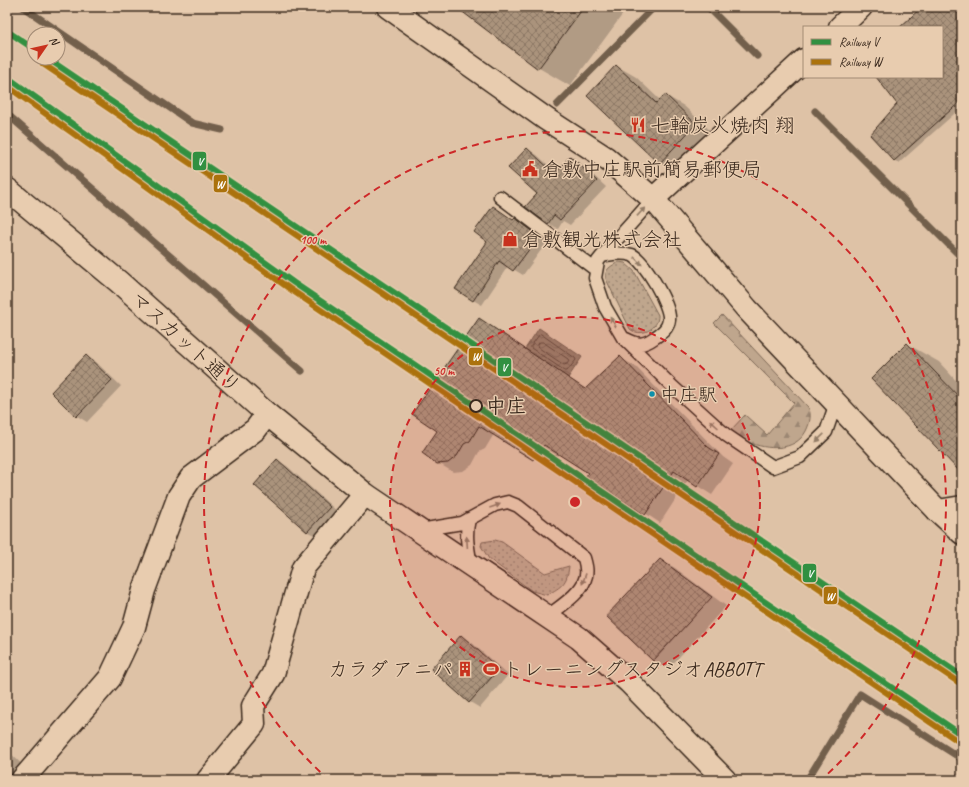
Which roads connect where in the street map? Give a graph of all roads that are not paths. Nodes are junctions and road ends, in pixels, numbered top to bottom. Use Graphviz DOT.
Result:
graph roads {
  1 [pos="388,7"];
  2 [pos="861,7"];
  3 [pos="841,26"];
  4 [pos="803,61"];
  5 [pos="7,189"];
  6 [pos="500,197"];
  7 [pos="653,199"];
  8 [pos="602,256"];
  9 [pos="596,270"];
  10 [pos="623,338"];
  11 [pos="836,403"];
  12 [pos="267,414"];
  13 [pos="365,494"];
  14 [pos="962,507"];
  15 [pos="938,511"];
  16 [pos="470,519"];
  17 [pos="419,530"];
  18 [pos="962,533"];
  19 [pos="471,565"];
  20 [pos="547,617"];
  21 [pos="22,780"];
  22 [pos="208,780"];
  23 [pos="725,780"];
  1 -- 7 [label="street"];
  2 -- 3 [label="street"];
  4 -- 7 [label="street"];
  5 -- 12 [label="street, マスカット通り"];
  6 -- 9 [label="lane"];
  8 -- 7 [label="lane, one-way"];
  7 -- 11 [label="street"];
  8 -- 9 [label="lane"];
  8 -- 10 [label="lane, one-way"];
  10 -- 9 [label="lane, one-way"];
  11 -- 10 [label="lane, one-way"];
  11 -- 15 [label="street"];
  12 -- 13 [label="street, マスカット通り"];
  12 -- 21 [label="street"];
  13 -- 17 [label="street, マスカット通り"];
  13 -- 22 [label="street"];
  14 -- 15 [label="street"];
  15 -- 18 [label="street"];
  16 -- 17 [label="lane"];
  19 -- 16 [label="lane, one-way"];
  16 -- 20 [label="lane, one-way"];
  17 -- 19 [label="street, マスカット通り"];
  19 -- 20 [label="street, マスカット通り"];
  20 -- 23 [label="street, マスカット通り"];
}
